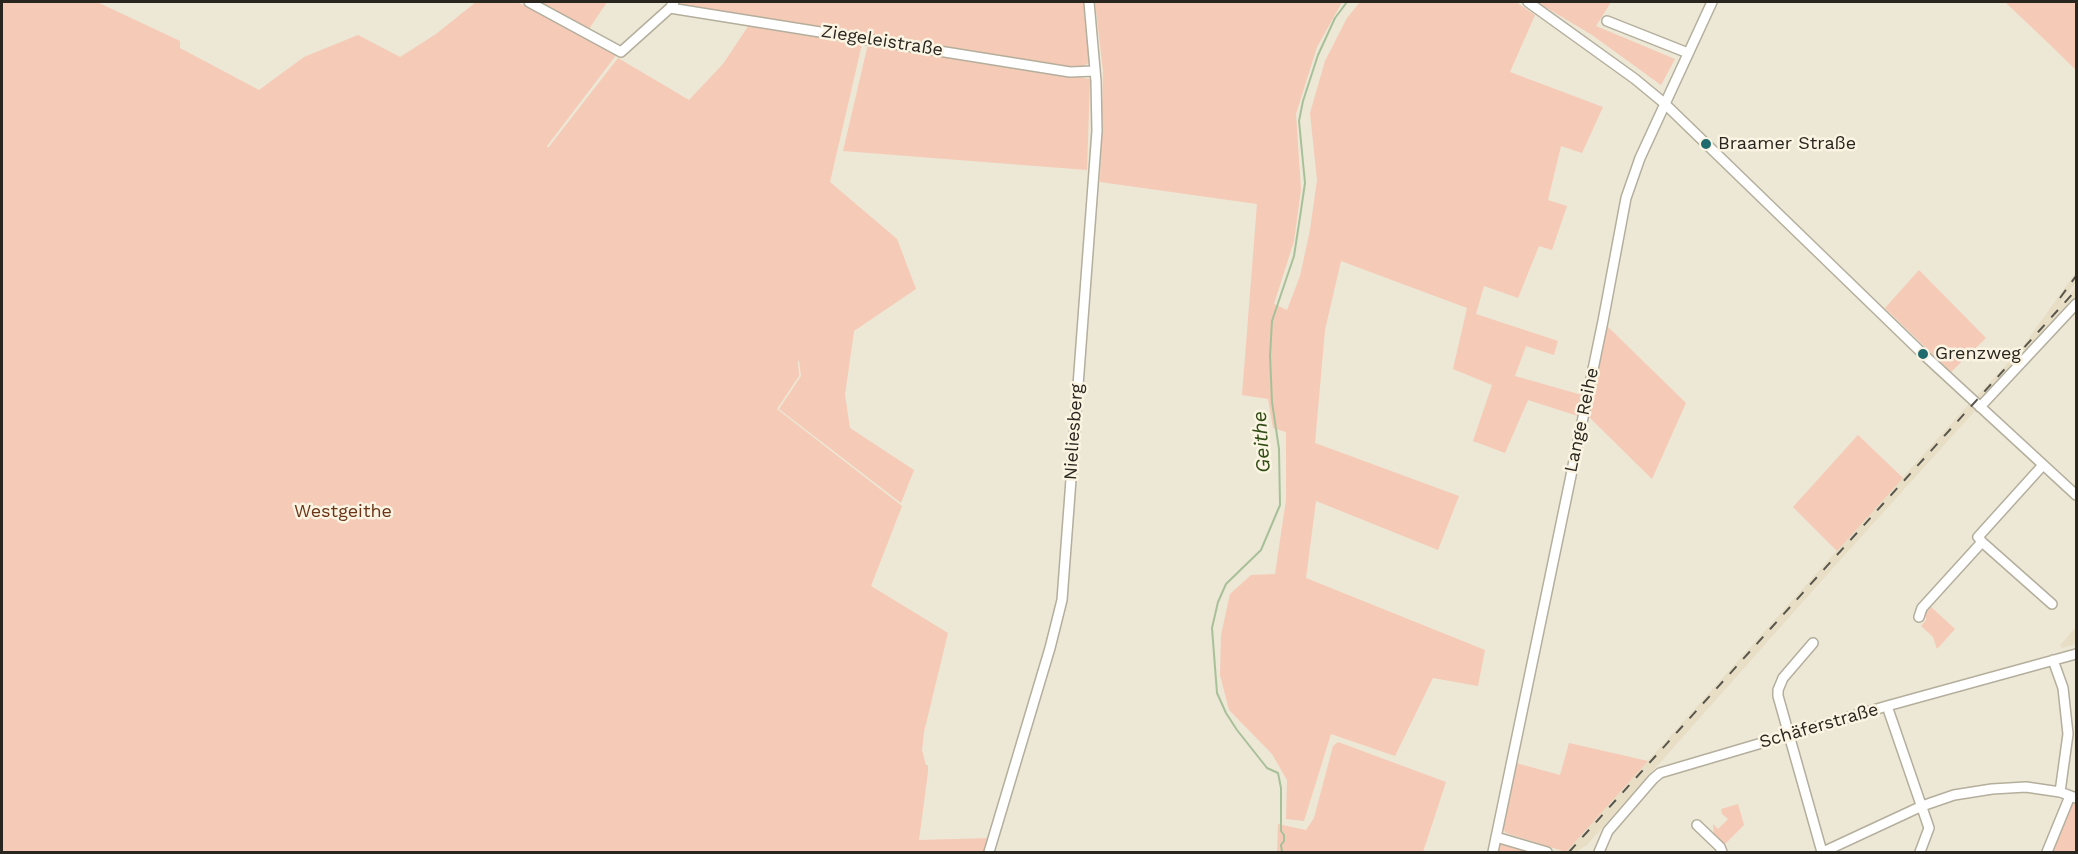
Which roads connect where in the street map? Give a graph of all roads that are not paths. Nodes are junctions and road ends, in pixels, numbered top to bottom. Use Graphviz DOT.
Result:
graph roads {
  1 [pos="529,2"];
  2 [pos="1089,2"];
  3 [pos="1528,2"];
  4 [pos="1712,2"];
  5 [pos="672,5"];
  6 [pos="1607,21"];
  7 [pos="1688,53"];
  8 [pos="1094,70"];
  9 [pos="1664,104"];
  10 [pos="2075,309"];
  11 [pos="1980,407"];
  12 [pos="2043,465"];
  13 [pos="2076,495"];
  14 [pos="1982,542"];
  15 [pos="2052,604"];
  16 [pos="1919,617"];
  17 [pos="1813,643"];
  18 [pos="2076,654"];
  19 [pos="2053,660"];
  20 [pos="1887,706"];
  21 [pos="1788,736"];
  22 [pos="2060,792"];
  23 [pos="2073,797"];
  24 [pos="1922,806"];
  25 [pos="1698,825"];
  26 [pos="1496,837"];
  27 [pos="989,852"];
  28 [pos="1493,852"];
  29 [pos="1547,852"];
  30 [pos="1599,852"];
  31 [pos="1722,852"];
  32 [pos="1823,852"];
  33 [pos="1920,852"];
  34 [pos="2047,852"];
  1 -- 5 [label="street, Ziegeleistraße"];
  2 -- 8 [label="street, Nieliesberg"];
  3 -- 9 [label="street"];
  4 -- 7 [label="street, Lange Reihe"];
  5 -- 8 [label="street, Ziegeleistraße"];
  6 -- 7 [label="street"];
  7 -- 9 [label="street, Lange Reihe"];
  8 -- 27 [label="street, Nieliesberg"];
  9 -- 11 [label="street"];
  9 -- 26 [label="street, Lange Reihe"];
  10 -- 11 [label="street"];
  11 -- 12 [label="street"];
  12 -- 13 [label="street"];
  12 -- 14 [label="street"];
  14 -- 15 [label="street"];
  14 -- 16 [label="street"];
  17 -- 21 [label="street"];
  18 -- 19 [label="street, Schäferstraße"];
  19 -- 20 [label="street, Schäferstraße"];
  19 -- 22 [label="street"];
  20 -- 21 [label="street, Schäferstraße"];
  20 -- 24 [label="street"];
  21 -- 30 [label="street, Schäferstraße"];
  21 -- 32 [label="street"];
  22 -- 23 [label="street"];
  22 -- 24 [label="street"];
  23 -- 34 [label="street"];
  24 -- 32 [label="street"];
  24 -- 33 [label="street"];
  25 -- 31 [label="street"];
  26 -- 28 [label="street, Lange Reihe"];
  26 -- 29 [label="street"];
}
